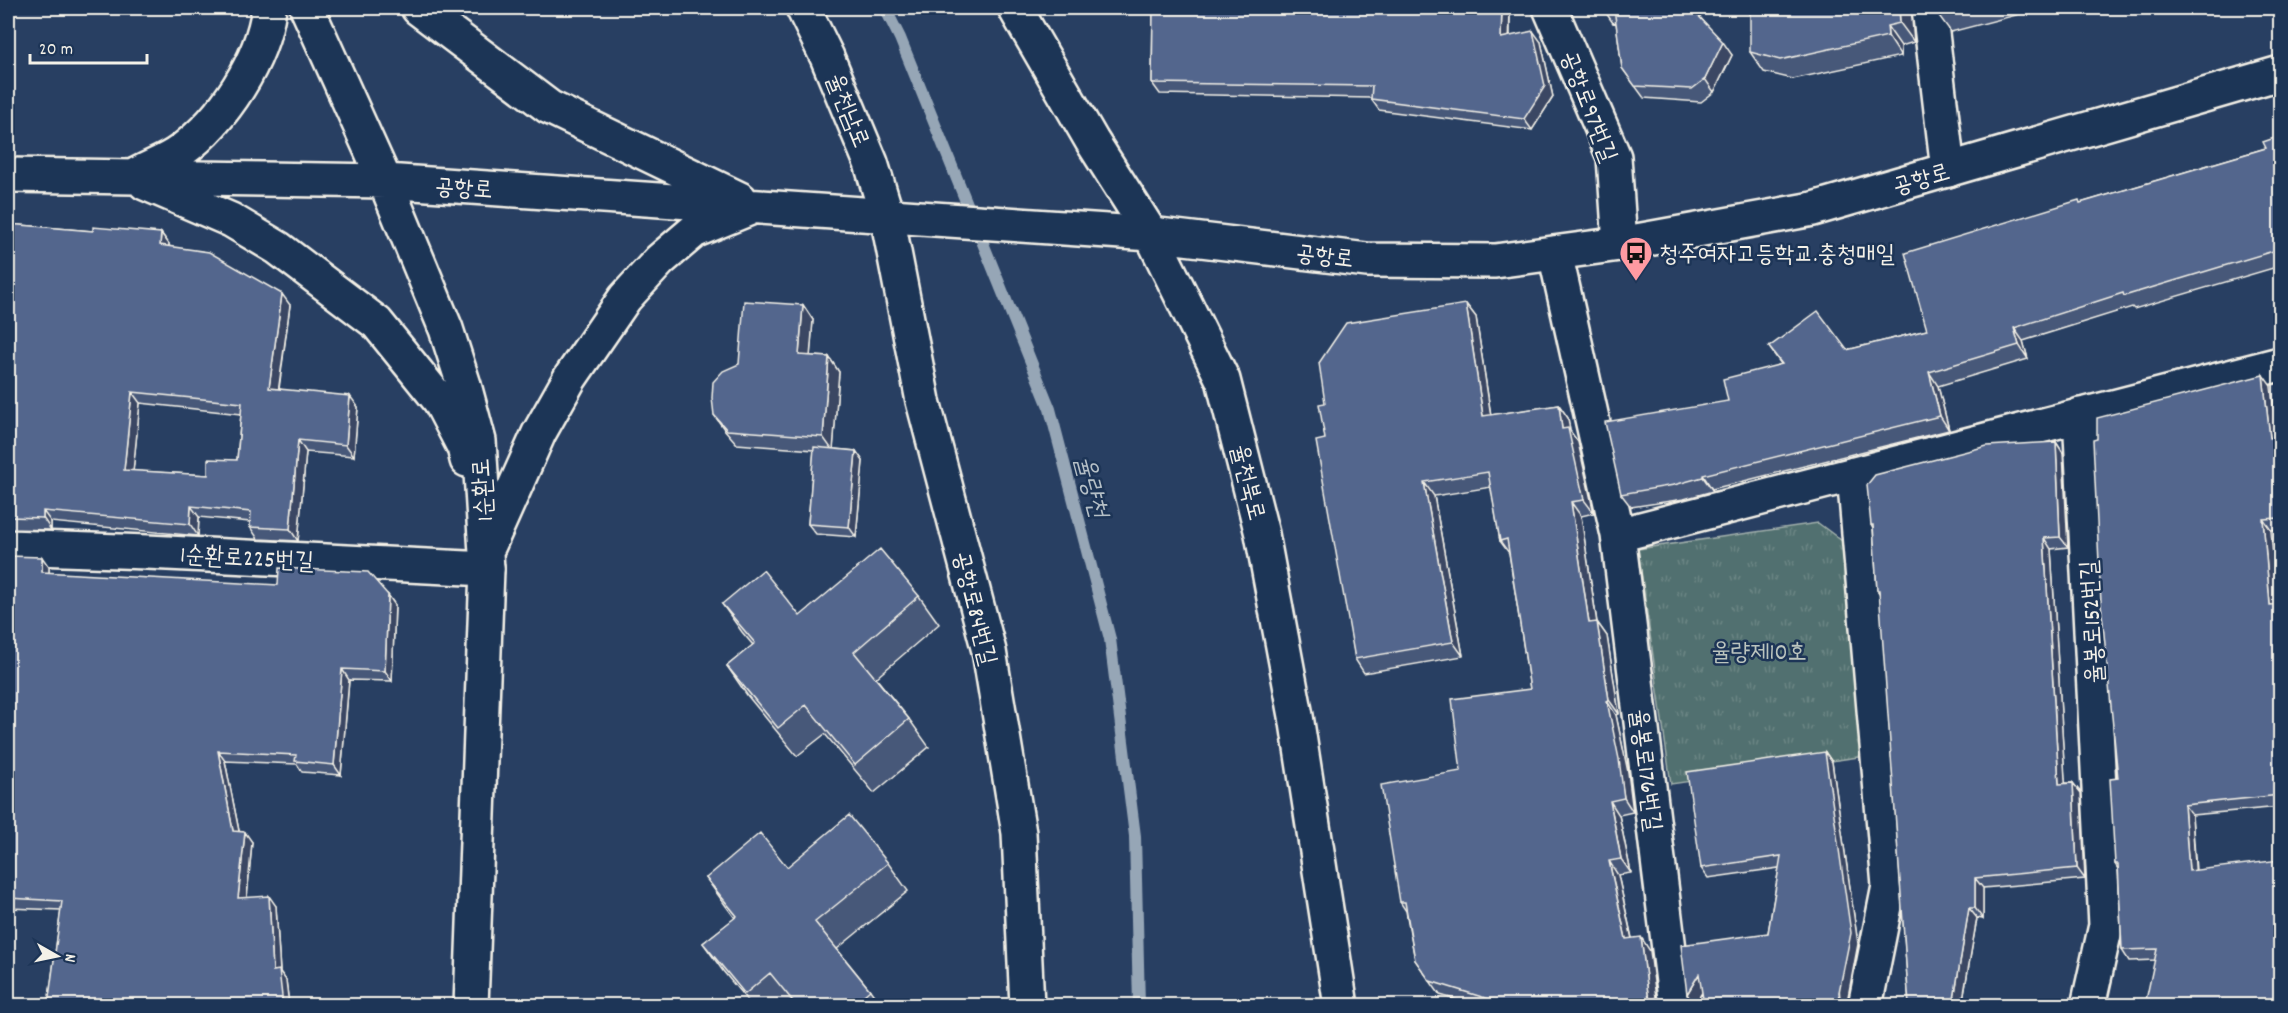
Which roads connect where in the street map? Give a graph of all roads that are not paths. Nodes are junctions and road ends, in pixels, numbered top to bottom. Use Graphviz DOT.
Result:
graph roads {
  1 [pos="269,8"];
  2 [pos="307,8"];
  3 [pos="418,8"];
  4 [pos="803,8"];
  5 [pos="1015,8"];
  6 [pos="1550,8"];
  7 [pos="1929,8"];
  8 [pos="2280,74"];
  9 [pos="1948,170"];
  10 [pos="8,175"];
  11 [pos="132,177"];
  12 [pos="385,181"];
  13 [pos="755,206"];
  14 [pos="887,216"];
  15 [pos="1150,234"];
  16 [pos="1620,244"];
  17 [pos="1555,253"];
  18 [pos="2280,363"];
  19 [pos="2080,415"];
  20 [pos="1854,474"];
  21 [pos="1618,535"];
  22 [pos="8,547"];
  23 [pos="487,560"];
  24 [pos="471,1005"];
  25 [pos="1027,1005"];
  26 [pos="1341,1005"];
  27 [pos="1676,1005"];
  28 [pos="1864,1005"];
  29 [pos="2088,1005"];
  1 -- 11 [label="street"];
  2 -- 12 [label="street, 1순환로"];
  3 -- 13 [label="street"];
  4 -- 14 [label="street, 율천남로"];
  5 -- 15 [label="street, 율천북로"];
  6 -- 16 [label="street, 공항로97번길"];
  7 -- 9 [label="street"];
  8 -- 9 [label="street, 공항로"];
  9 -- 16 [label="street, 공항로"];
  10 -- 11 [label="street, 공항로"];
  11 -- 12 [label="street, 공항로"];
  11 -- 23 [label="street"];
  12 -- 13 [label="street, 공항로"];
  12 -- 23 [label="street, 1순환로"];
  13 -- 14 [label="street, 공항로"];
  13 -- 23 [label="street"];
  14 -- 15 [label="street, 공항로"];
  14 -- 25 [label="street, 공항로84번길"];
  15 -- 17 [label="street, 공항로"];
  15 -- 26 [label="street, 율천북로"];
  16 -- 17 [label="street, 공항로"];
  17 -- 21 [label="street"];
  18 -- 19 [label="street"];
  19 -- 20 [label="street"];
  19 -- 29 [label="street, 율봉로152번길"];
  20 -- 21 [label="street"];
  20 -- 28 [label="street"];
  21 -- 27 [label="street, 율봉로176번길"];
  22 -- 23 [label="street, 1순환로225번길"];
  23 -- 24 [label="street, 1순환로"];
}
